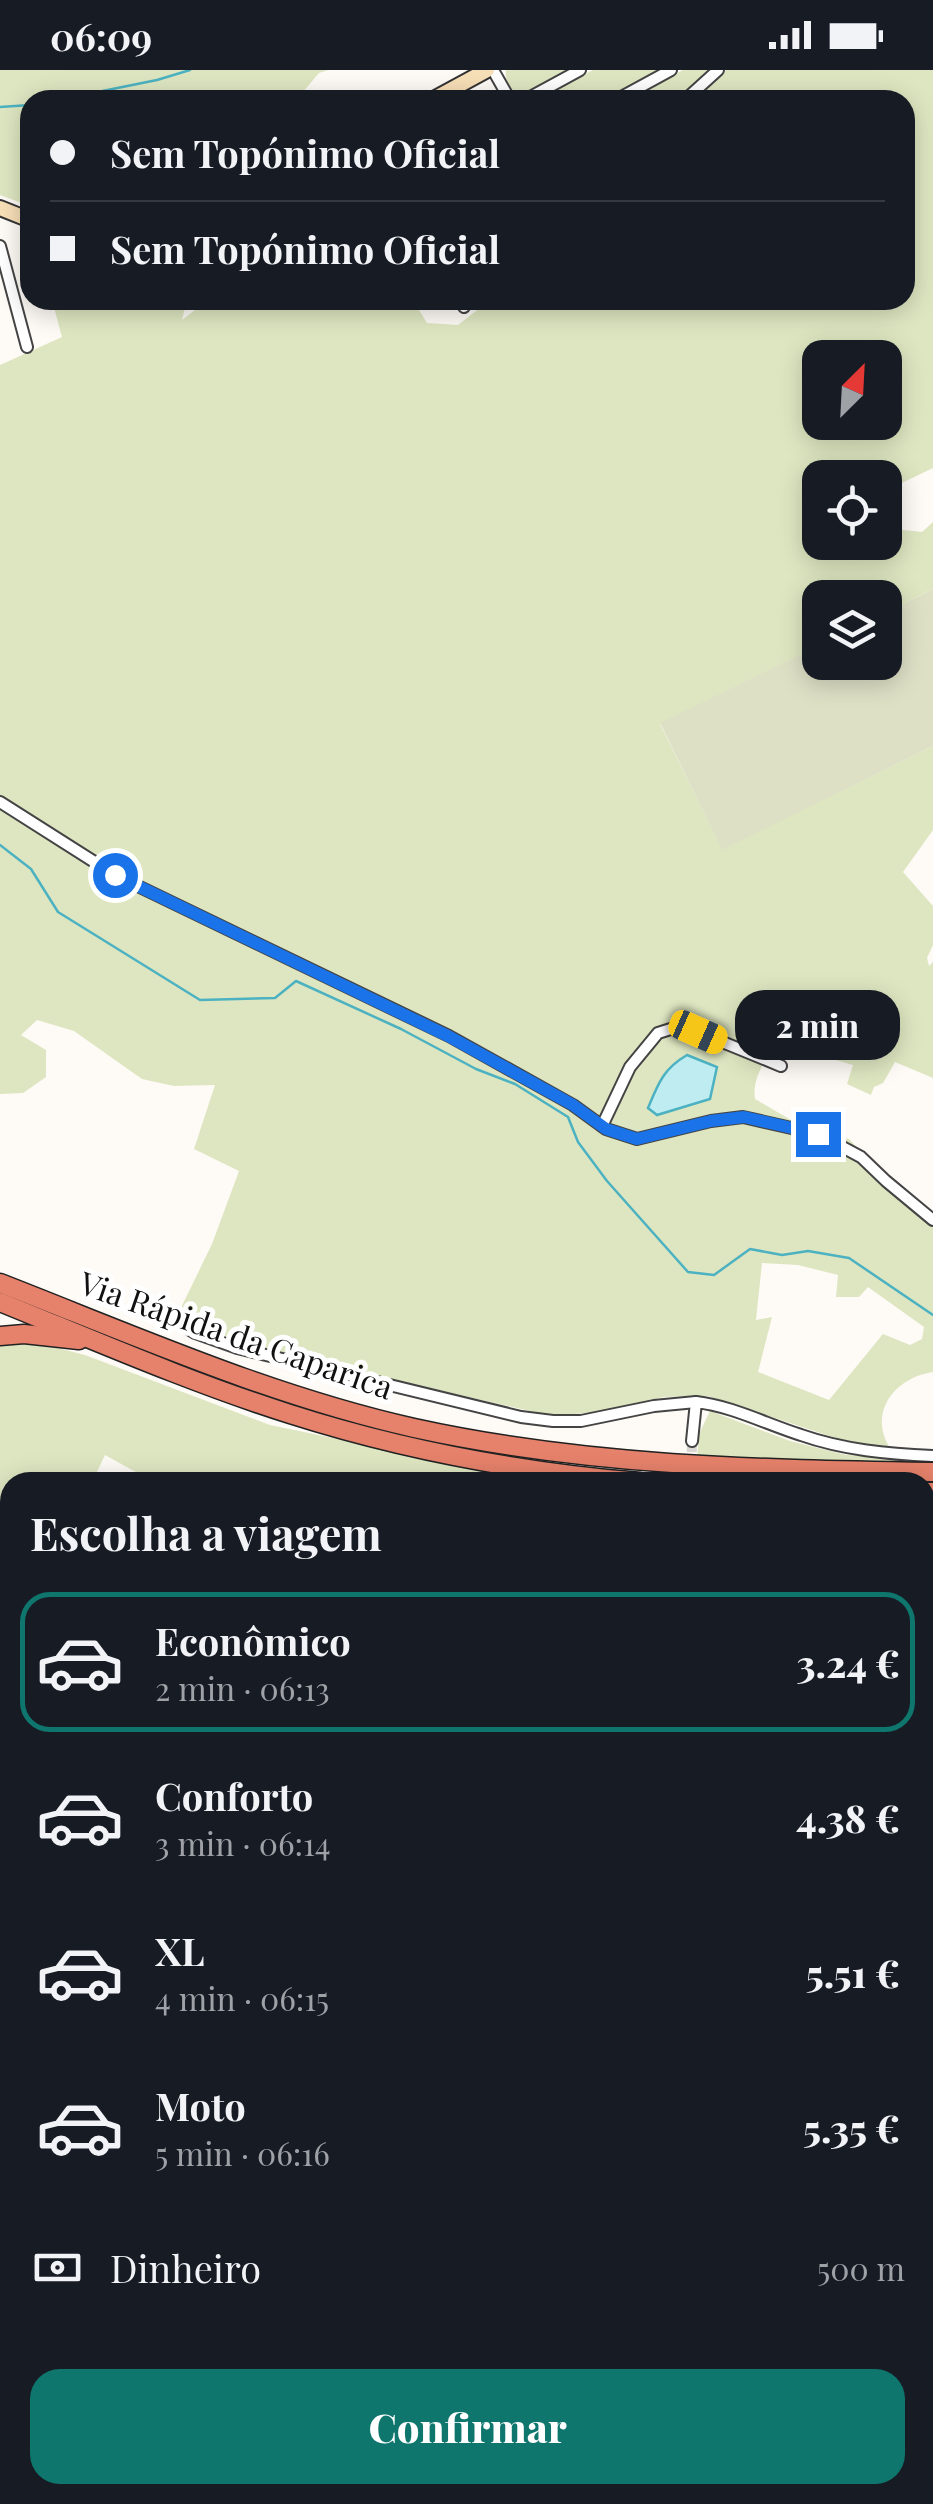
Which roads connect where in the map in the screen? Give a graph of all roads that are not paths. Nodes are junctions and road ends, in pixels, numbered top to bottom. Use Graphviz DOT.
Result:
graph roads {
  1 [pos="490,70"];
  2 [pos="580,70"];
  3 [pos="671,70"];
  4 [pos="718,70"];
  5 [pos="451,90"];
  6 [pos="544,90"];
  7 [pos="634,90"];
  8 [pos="697,90"];
  9 [pos="0,246"];
  10 [pos="27,347"];
  11 [pos="0,802"];
  12 [pos="781,1066"];
  13 [pos="602,1126"];
  14 [pos="933,1220"];
  15 [pos="0,1280"];
  16 [pos="0,1302"];
  17 [pos="150,1305"];
  18 [pos="0,1336"];
  19 [pos="99,1342"];
  20 [pos="696,1402"];
  21 [pos="692,1442"];
  22 [pos="933,1456"];
  23 [pos="553,1472"];
  24 [pos="933,1472"];
  1 -- 5 [label="street"];
  2 -- 6 [label="street"];
  3 -- 7 [label="street"];
  4 -- 8 [label="street"];
  9 -- 10 [label="street"];
  11 -- 13 [label="street"];
  12 -- 13 [label="street"];
  13 -- 14 [label="street"];
  15 -- 24 [label="highway, Via Rápida da Caparica"];
  16 -- 19 [label="highway, Via Rápida da Caparica"];
  17 -- 20 [label="street"];
  18 -- 19 [label="highway"];
  19 -- 23 [label="highway, Via Rápida da Caparica"];
  20 -- 21 [label="street"];
  20 -- 22 [label="street"];
}
